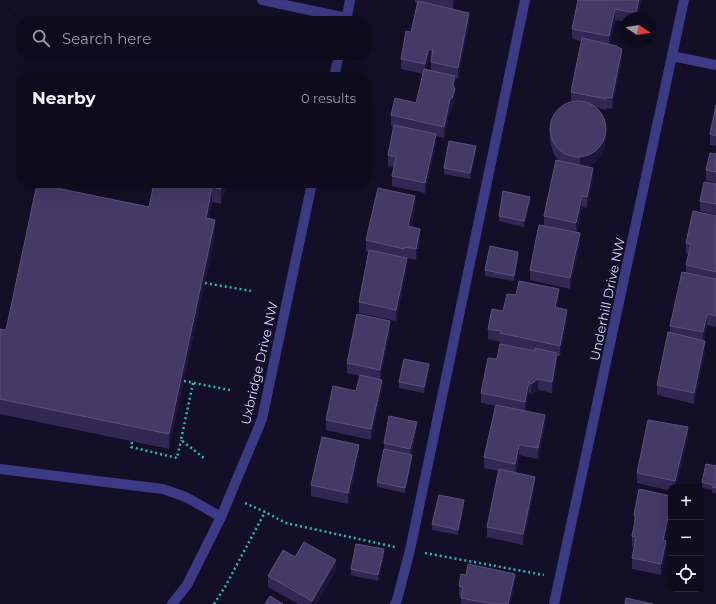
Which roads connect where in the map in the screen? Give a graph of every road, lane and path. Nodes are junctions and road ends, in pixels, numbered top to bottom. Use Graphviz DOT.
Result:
graph roads {
  1 [pos="262,0"];
  2 [pos="350,0"];
  3 [pos="525,0"];
  4 [pos="684,0"];
  5 [pos="333,16"];
  6 [pos="347,16"];
  7 [pos="672,56"];
  8 [pos="338,60"];
  9 [pos="716,65"];
  10 [pos="335,72"];
  11 [pos="311,188"];
  12 [pos="204,283"];
  13 [pos="251,291"];
  14 [pos="184,381"];
  15 [pos="193,383"];
  16 [pos="230,390"];
  17 [pos="181,440"];
  18 [pos="132,442"];
  19 [pos="204,458"];
  20 [pos="0,469"];
  21 [pos="265,512"];
  22 [pos="221,517"];
  23 [pos="172,604"];
  24 [pos="214,604"];
  25 [pos="395,604"];
  26 [pos="554,604"];
  1 -- 5 [label="street"];
  2 -- 6 [label="street"];
  3 -- 25 [label="street"];
  4 -- 7 [label="street, Underhill Drive NW"];
  7 -- 9 [label="street"];
  7 -- 26 [label="street, Underhill Drive NW"];
  8 -- 10 [label="street"];
  11 -- 22 [label="street, Uxbridge Drive NW"];
  12 -- 13 [label="path"];
  14 -- 15 [label="path"];
  15 -- 16 [label="path"];
  15 -- 17 [label="path"];
  17 -- 18 [label="path"];
  17 -- 19 [label="path"];
  20 -- 22 [label="street"];
  21 -- 24 [label="path"];
  22 -- 23 [label="street, Uxbridge Drive NW"];
}
